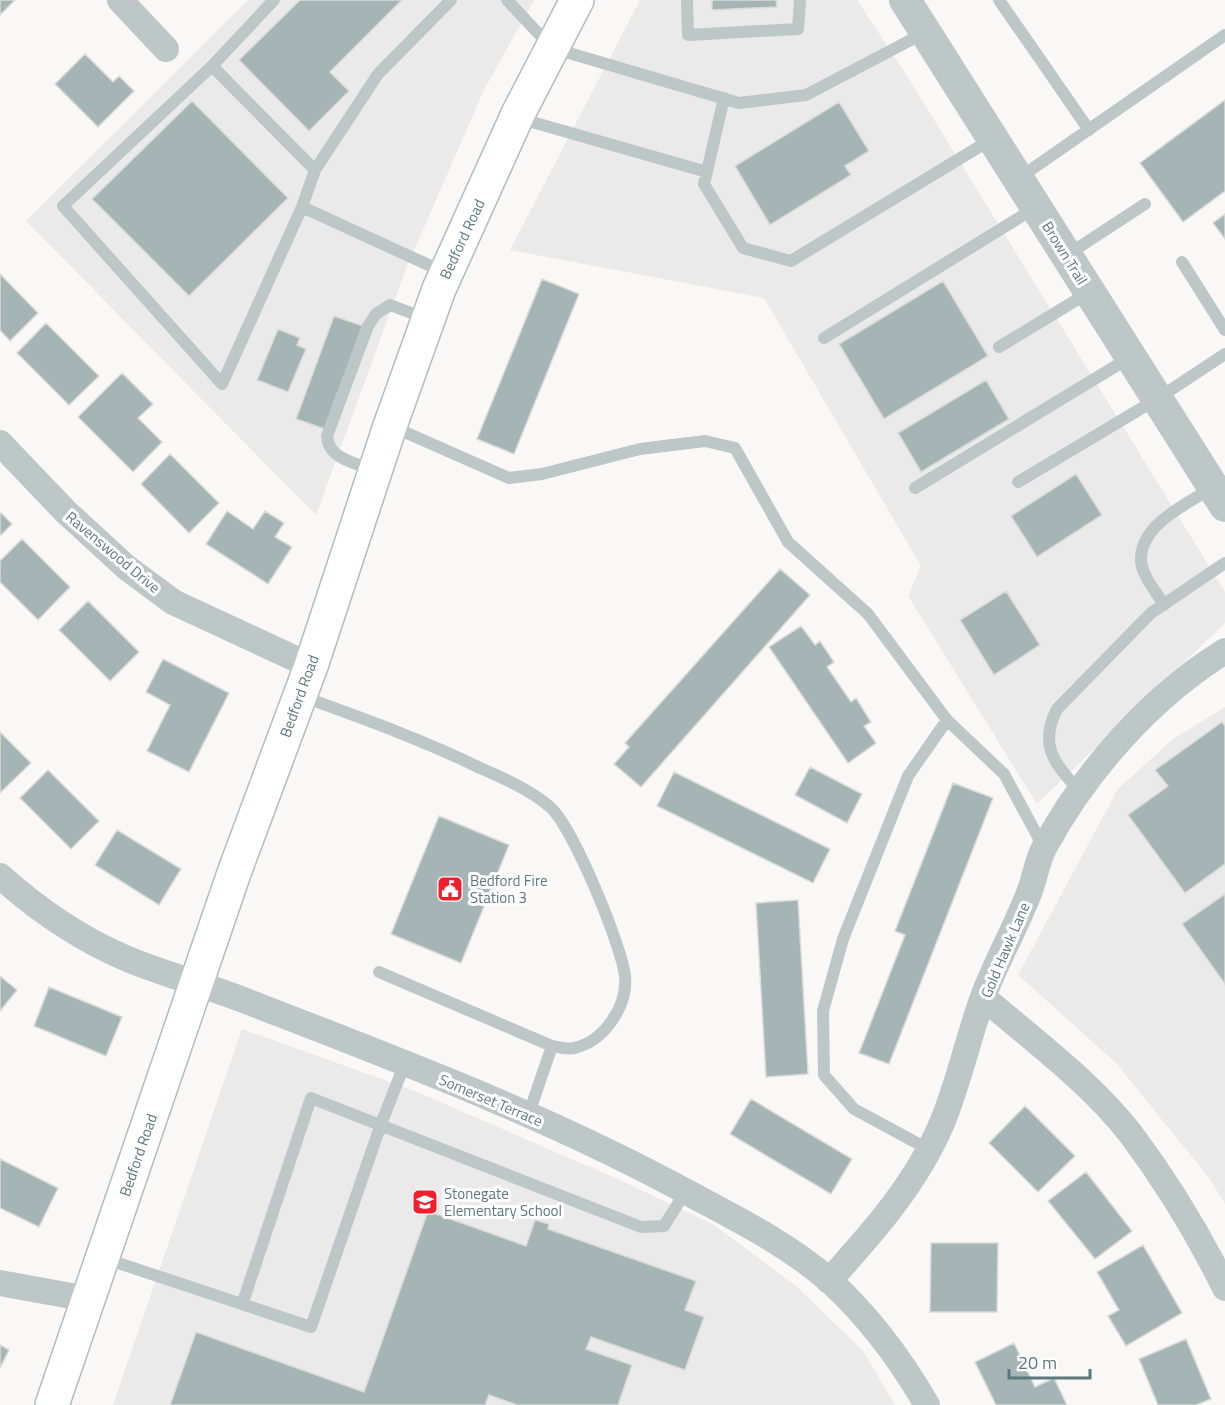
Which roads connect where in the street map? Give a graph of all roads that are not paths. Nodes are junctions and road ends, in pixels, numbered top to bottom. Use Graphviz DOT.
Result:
graph roads {
  1 [pos="120,0"];
  2 [pos="274,0"];
  3 [pos="452,0"];
  4 [pos="507,0"];
  5 [pos="577,0"];
  6 [pos="687,0"];
  7 [pos="800,0"];
  8 [pos="905,0"];
  9 [pos="999,0"];
  10 [pos="926,32"];
  11 [pos="1225,35"];
  12 [pos="552,48"];
  13 [pos="166,49"];
  14 [pos="212,66"];
  15 [pos="724,98"];
  16 [pos="516,118"];
  17 [pos="1089,130"];
  18 [pos="993,139"];
  19 [pos="315,170"];
  20 [pos="707,172"];
  21 [pos="1018,179"];
  22 [pos="1145,204"];
  23 [pos="302,207"];
  24 [pos="1036,207"];
  25 [pos="1066,255"];
  26 [pos="1182,262"];
  27 [pos="447,273"];
  28 [pos="1089,292"];
  29 [pos="428,319"];
  30 [pos="1225,330"];
  31 [pos="824,338"];
  32 [pos="999,347"];
  33 [pos="1225,354"];
  34 [pos="1130,357"];
  35 [pos="1157,399"];
  36 [pos="390,426"];
  37 [pos="0,443"];
  38 [pos="375,470"];
  39 [pos="1018,482"];
  40 [pos="915,488"];
  41 [pos="1219,496"];
  42 [pos="1225,563"];
  43 [pos="1164,605"];
  44 [pos="1225,651"];
  45 [pos="305,680"];
  46 [pos="947,720"];
  47 [pos="1080,792"];
  48 [pos="1044,848"];
  49 [pos="0,876"];
  50 [pos="379,972"];
  51 [pos="197,981"];
  52 [pos="983,997"];
  53 [pos="552,1046"];
  54 [pos="405,1063"];
  55 [pos="528,1116"];
  56 [pos="381,1124"];
  57 [pos="928,1149"];
  58 [pos="687,1191"];
  59 [pos="103,1257"];
  60 [pos="829,1281"];
  61 [pos="0,1283"];
  62 [pos="1225,1288"];
  63 [pos="88,1299"];
  64 [pos="243,1302"];
  65 [pos="52,1405"];
  66 [pos="927,1405"];
  1 -- 13 [label="street"];
  2 -- 14 [label="lane"];
  3 -- 19 [label="lane"];
  4 -- 12 [label="lane"];
  5 -- 12 [label="main road, Bedford Road"];
  6 -- 7 [label="lane"];
  8 -- 10 [label="street, Brown Trail"];
  9 -- 17 [label="lane"];
  10 -- 15 [label="lane"];
  10 -- 18 [label="street, Brown Trail"];
  11 -- 17 [label="lane"];
  12 -- 15 [label="lane"];
  12 -- 16 [label="main road, Bedford Road"];
  14 -- 19 [label="lane"];
  14 -- 23 [label="lane"];
  15 -- 20 [label="lane"];
  16 -- 20 [label="lane"];
  16 -- 27 [label="main road, Bedford Road"];
  17 -- 21 [label="lane"];
  18 -- 20 [label="lane"];
  18 -- 21 [label="street, Brown Trail"];
  19 -- 23 [label="lane"];
  21 -- 24 [label="street, Brown Trail"];
  22 -- 25 [label="lane"];
  23 -- 27 [label="lane"];
  24 -- 25 [label="street, Brown Trail"];
  24 -- 31 [label="lane"];
  25 -- 28 [label="street, Brown Trail"];
  26 -- 30 [label="lane"];
  27 -- 29 [label="main road, Bedford Road"];
  28 -- 32 [label="lane"];
  28 -- 34 [label="street, Brown Trail"];
  29 -- 36 [label="main road, Bedford Road"];
  29 -- 38 [label="lane"];
  33 -- 35 [label="lane"];
  34 -- 35 [label="street, Brown Trail"];
  34 -- 40 [label="lane"];
  35 -- 39 [label="lane"];
  35 -- 41 [label="street, Brown Trail"];
  36 -- 38 [label="main road, Bedford Road"];
  36 -- 46 [label="lane"];
  37 -- 45 [label="street, Ravenswood Drive"];
  38 -- 45 [label="main road, Bedford Road"];
  41 -- 43 [label="lane"];
  42 -- 43 [label="lane"];
  43 -- 47 [label="lane"];
  44 -- 47 [label="street, Gold Hawk Lane"];
  45 -- 51 [label="main road, Bedford Road"];
  45 -- 53 [label="lane"];
  46 -- 48 [label="lane"];
  46 -- 57 [label="lane"];
  47 -- 48 [label="street, Gold Hawk Lane"];
  48 -- 52 [label="street, Gold Hawk Lane"];
  49 -- 51 [label="street, Somerset Terrace"];
  50 -- 53 [label="lane"];
  51 -- 54 [label="street, Somerset Terrace"];
  51 -- 59 [label="main road, Bedford Road"];
  52 -- 57 [label="street, Gold Hawk Lane"];
  52 -- 62 [label="street"];
  53 -- 55 [label="lane"];
  54 -- 55 [label="street, Somerset Terrace"];
  54 -- 56 [label="lane"];
  55 -- 58 [label="street, Somerset Terrace"];
  56 -- 58 [label="lane"];
  56 -- 64 [label="lane"];
  56 -- 64 [label="lane"];
  57 -- 60 [label="street, Gold Hawk Lane"];
  58 -- 60 [label="street, Somerset Terrace"];
  59 -- 63 [label="main road, Bedford Road"];
  59 -- 64 [label="lane"];
  60 -- 66 [label="street, Somerset Terrace"];
  61 -- 63 [label="street"];
  63 -- 65 [label="main road, Bedford Road"];
}
